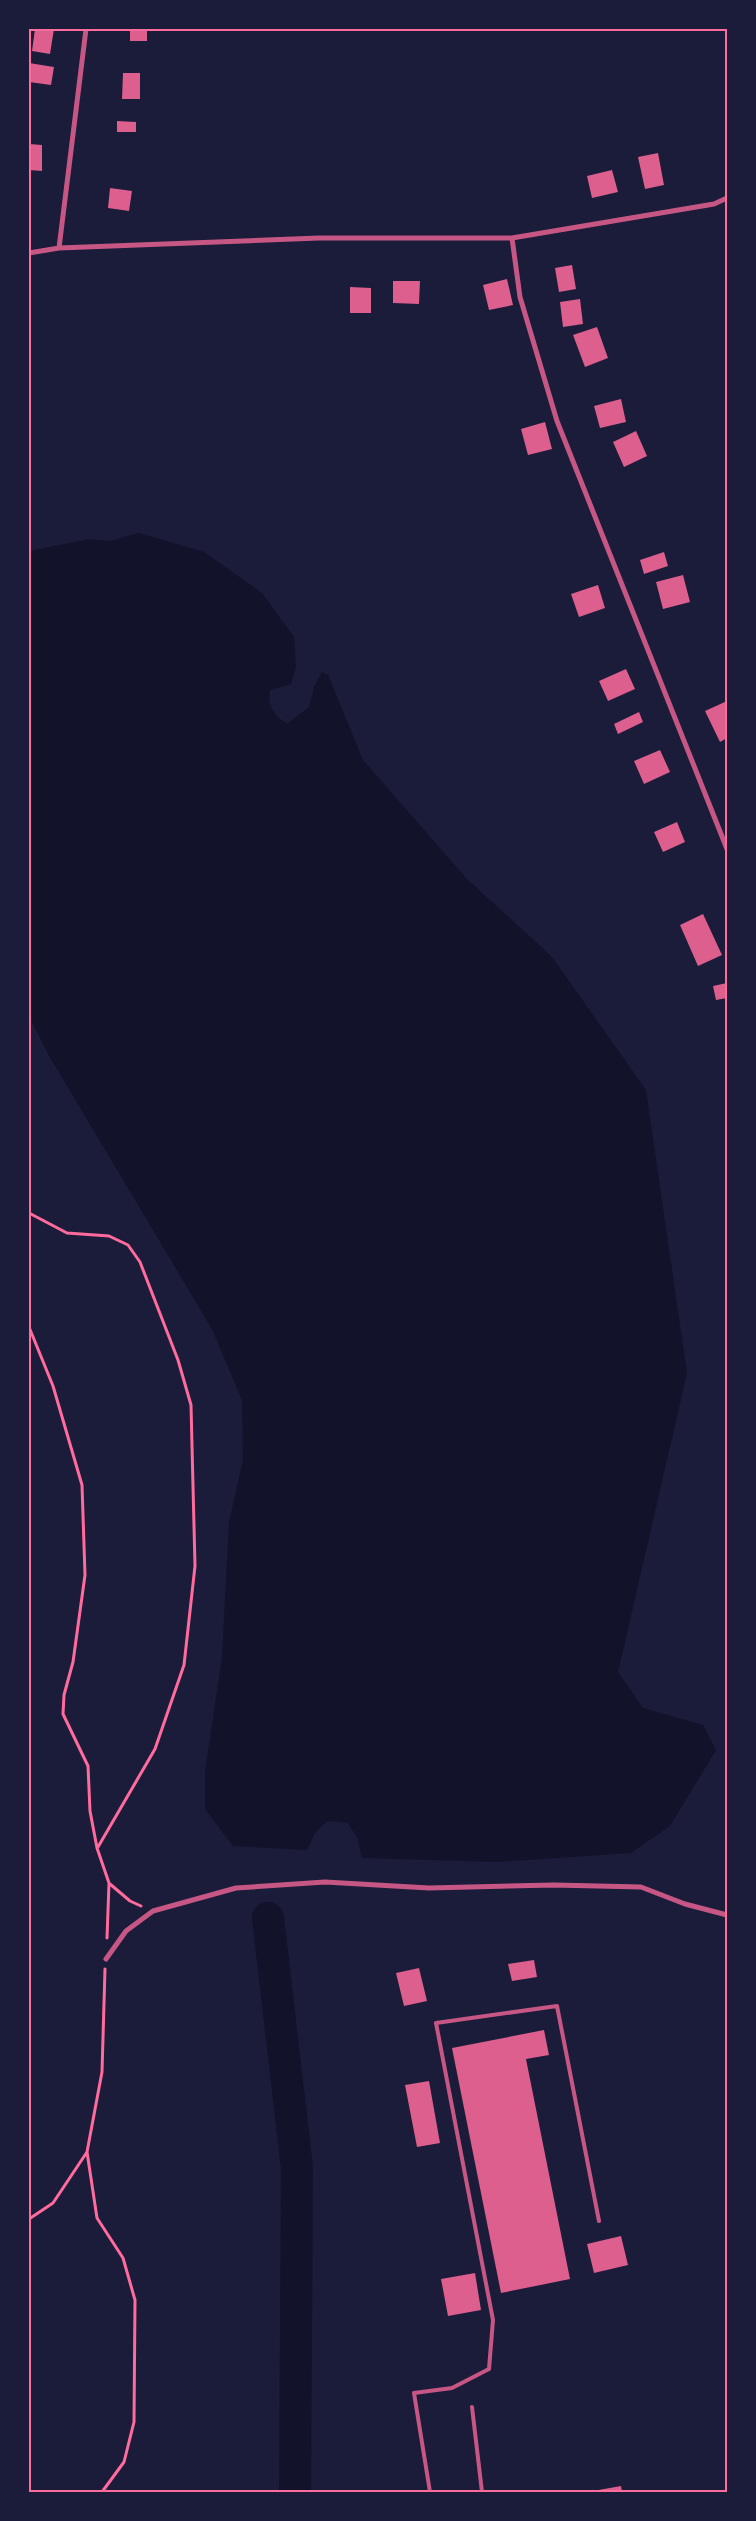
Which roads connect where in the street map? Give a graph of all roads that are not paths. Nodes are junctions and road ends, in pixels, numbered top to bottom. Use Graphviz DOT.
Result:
graph roads {
  1 [pos="86,29"];
  2 [pos="727,198"];
  3 [pos="512,238"];
  4 [pos="59,248"];
  5 [pos="29,253"];
  6 [pos="727,849"];
  7 [pos="727,1915"];
  8 [pos="106,1959"];
  9 [pos="599,2221"];
  10 [pos="472,2407"];
  11 [pos="430,2492"];
  12 [pos="482,2492"];
  1 -- 4 [label="street"];
  2 -- 3 [label="street"];
  3 -- 4 [label="street"];
  3 -- 6 [label="street"];
  4 -- 5 [label="street"];
  7 -- 8 [label="street"];
  9 -- 11 [label="lane"];
  10 -- 12 [label="lane"];
}
